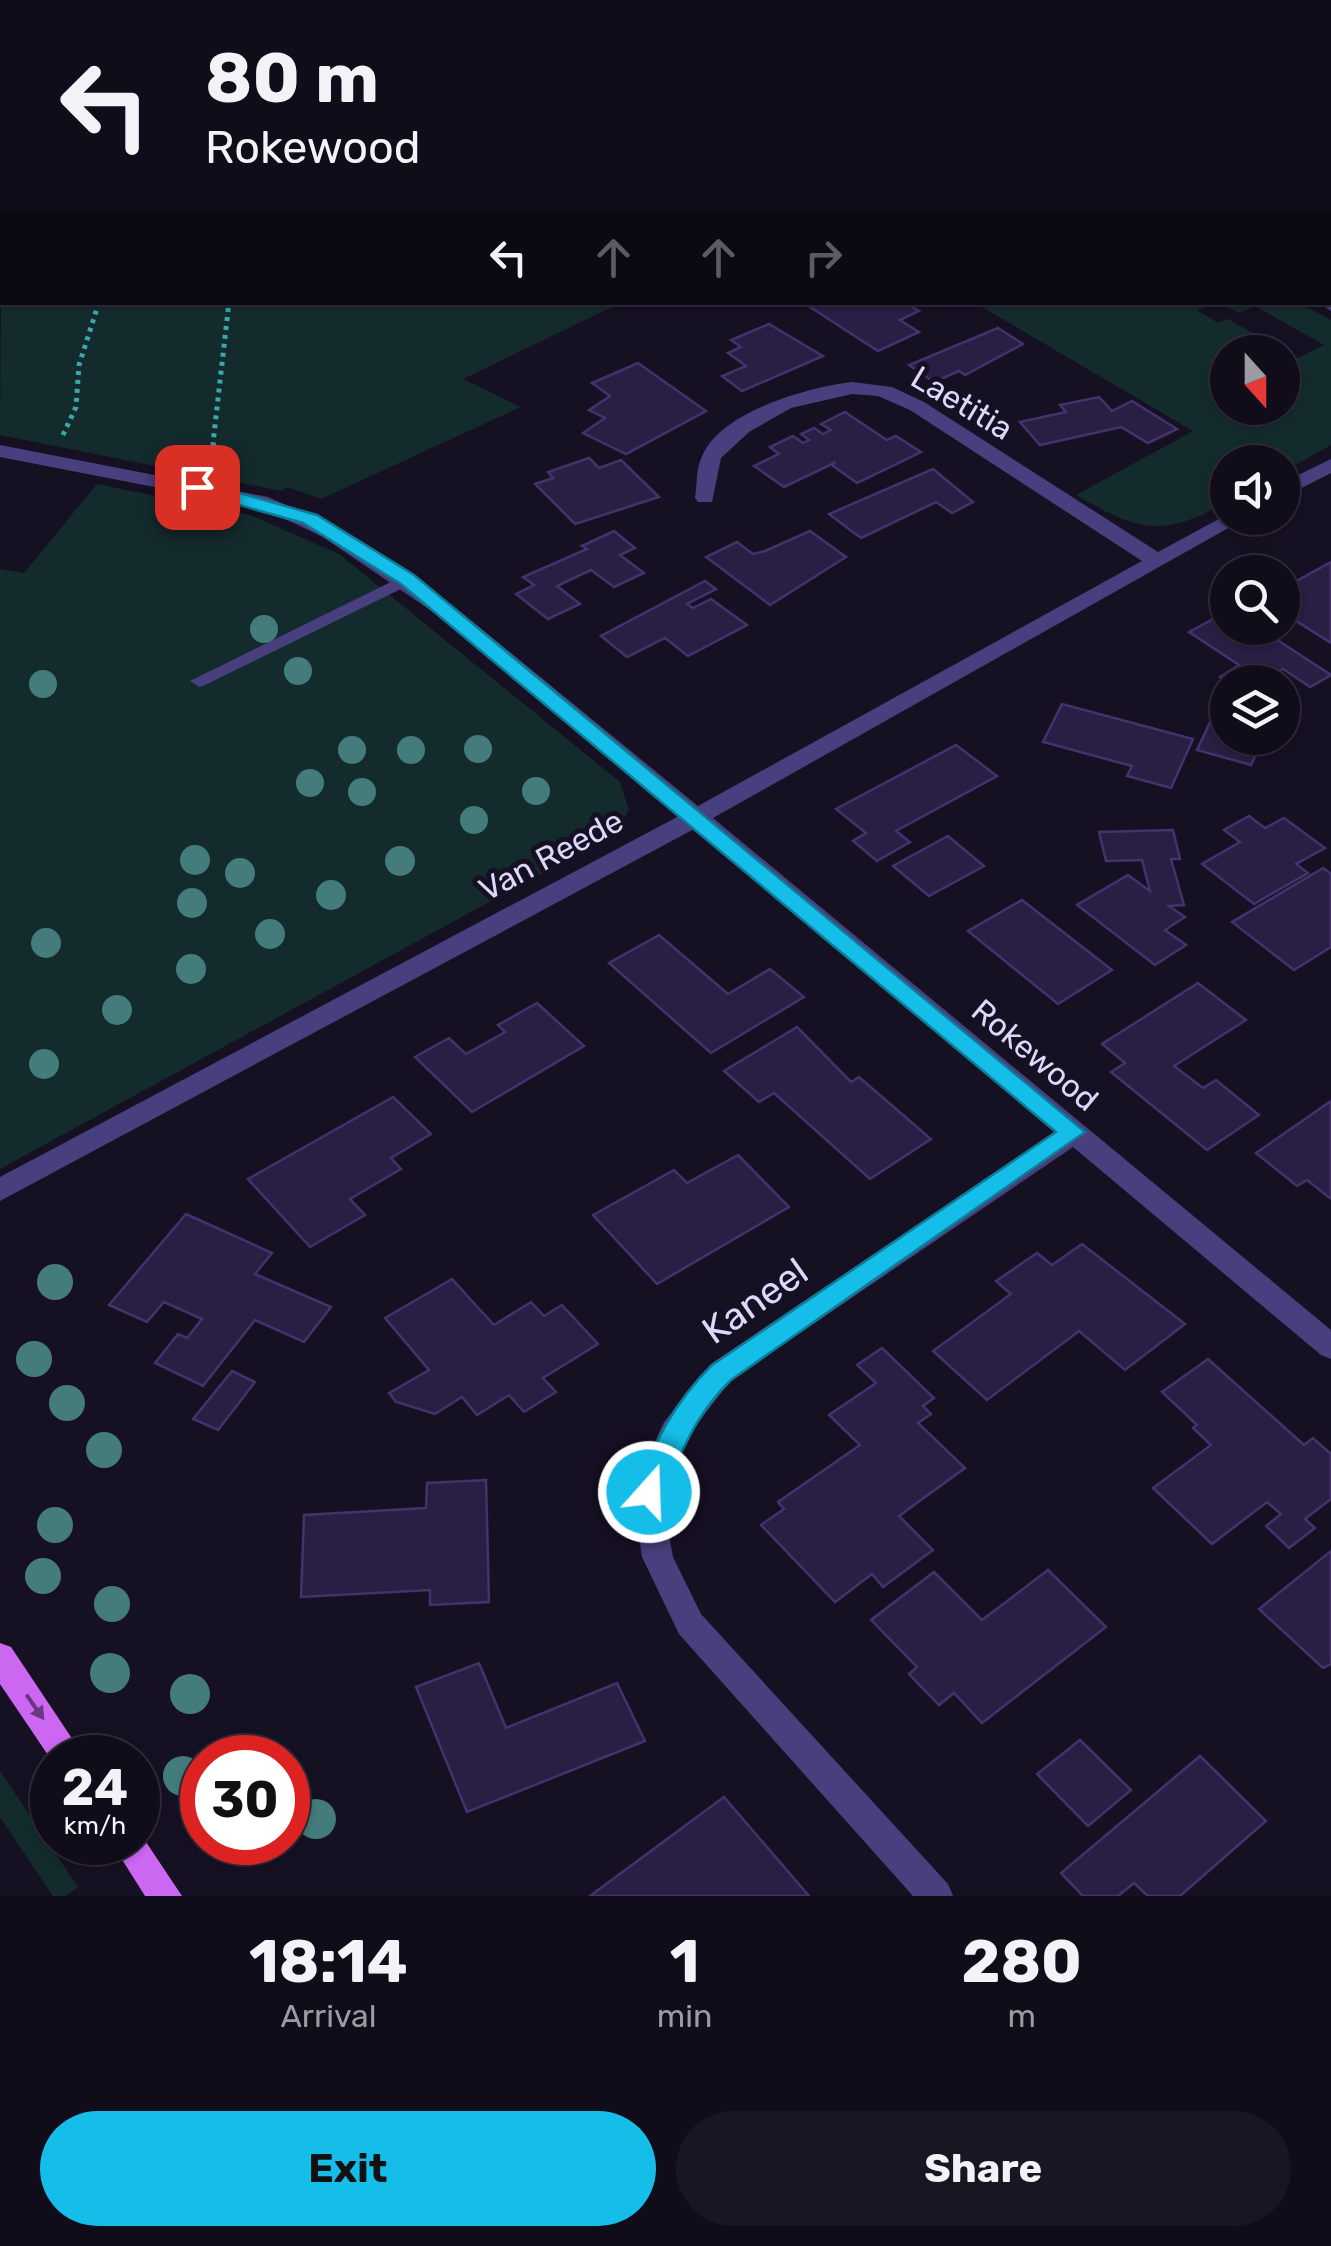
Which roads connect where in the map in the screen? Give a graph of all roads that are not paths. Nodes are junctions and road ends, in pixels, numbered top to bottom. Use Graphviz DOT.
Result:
graph roads {
  1 [pos="0,451"];
  2 [pos="1331,465"];
  3 [pos="1300,482"];
  4 [pos="706,498"];
  5 [pos="1210,532"];
  6 [pos="1157,560"];
  7 [pos="408,580"];
  8 [pos="199,681"];
  9 [pos="693,818"];
  10 [pos="1073,1132"];
  11 [pos="0,1190"];
  12 [pos="1331,1347"];
  13 [pos="0,1657"];
  14 [pos="53,1735"];
  15 [pos="144,1865"];
  16 [pos="165,1896"];
  17 [pos="936,1896"];
  1 -- 7 [label="street, Rokewood"];
  2 -- 3 [label="street"];
  4 -- 6 [label="street, Laetitia"];
  5 -- 6 [label="street, Van Reede"];
  6 -- 9 [label="street, Van Reede"];
  7 -- 8 [label="lane"];
  7 -- 9 [label="street, Rokewood"];
  9 -- 10 [label="street, Rokewood"];
  9 -- 11 [label="street, Van Reede"];
  10 -- 12 [label="street, Rokewood"];
  10 -- 17 [label="street, Kaneel"];
  13 -- 14 [label="main road, one-way"];
  15 -- 16 [label="main road"];
}
